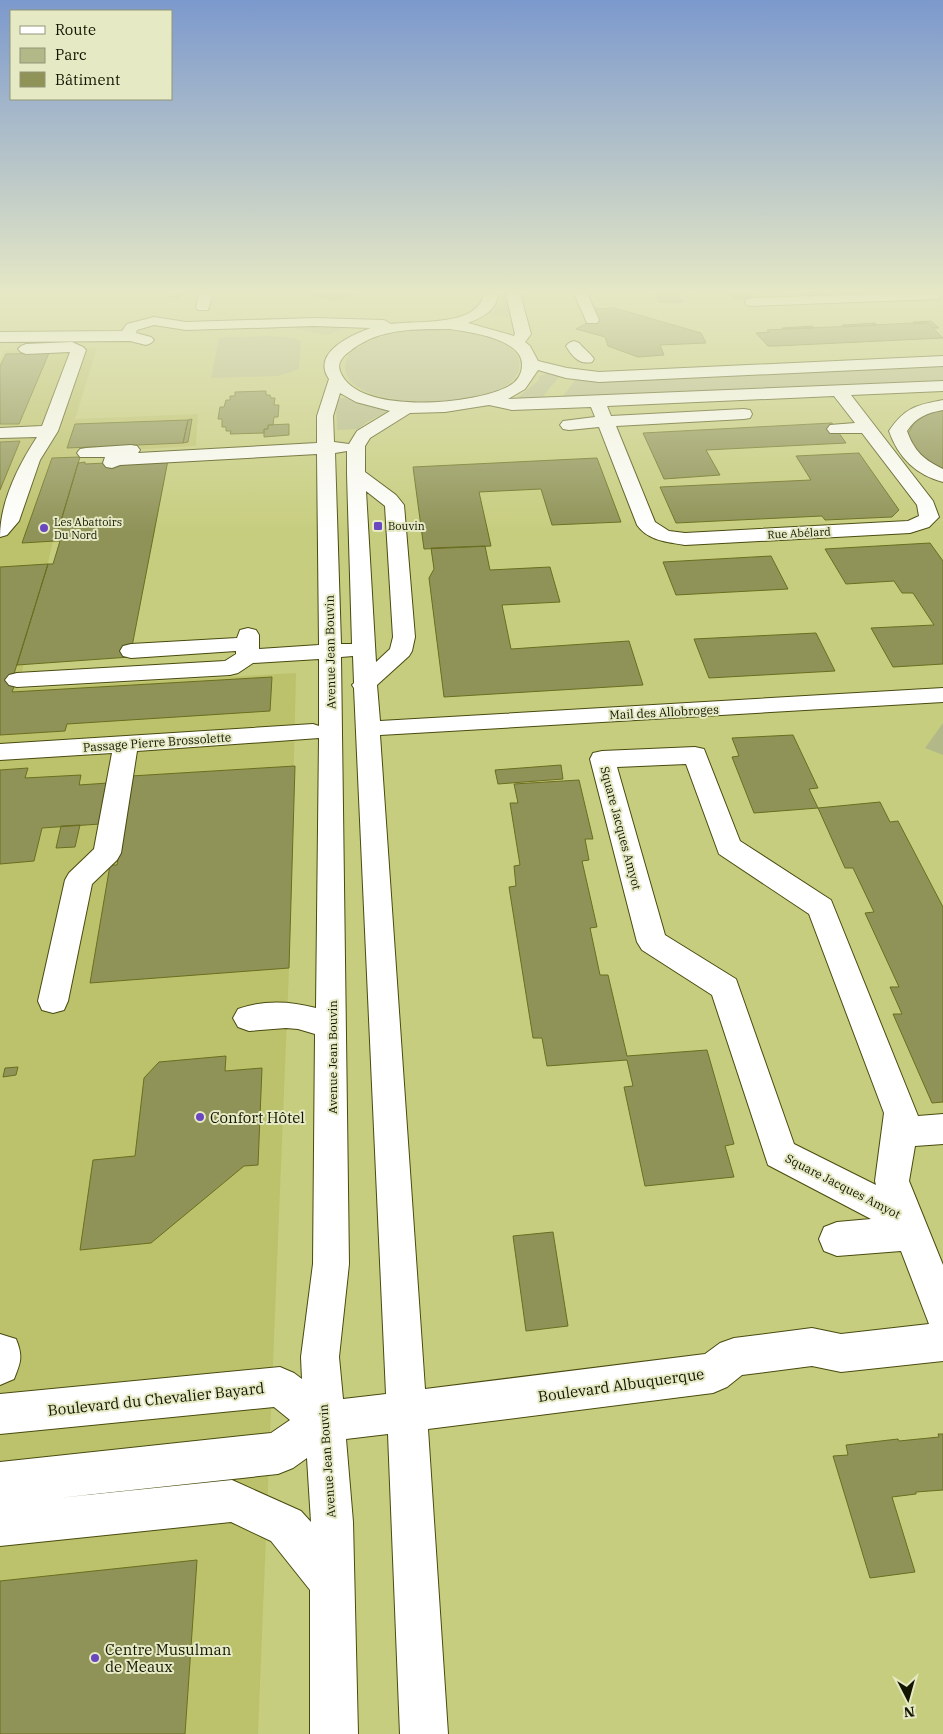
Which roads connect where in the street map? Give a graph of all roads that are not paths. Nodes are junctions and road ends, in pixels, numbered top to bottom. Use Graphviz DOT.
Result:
graph roads {
  1 [pos="71,371"];
  2 [pos="331,371"];
  3 [pos="530,371"];
  4 [pos="558,371"];
  5 [pos="730,371"];
  6 [pos="336,381"];
  7 [pos="943,386"];
  8 [pos="839,391"];
  9 [pos="491,400"];
  10 [pos="597,402"];
  11 [pos="943,405"];
  12 [pos="406,408"];
  13 [pos="853,409"];
  14 [pos="834,410"];
  15 [pos="765,413"];
  16 [pos="605,421"];
  17 [pos="569,425"];
  18 [pos="866,428"];
  19 [pos="836,429"];
  20 [pos="49,431"];
  21 [pos="0,433"];
  22 [pos="326,448"];
  23 [pos="86,452"];
  24 [pos="260,459"];
  25 [pos="356,460"];
  26 [pos="112,463"];
  27 [pos="167,466"];
  28 [pos="943,476"];
  29 [pos="0,531"];
  30 [pos="248,645"];
  31 [pos="363,649"];
  32 [pos="131,651"];
  33 [pos="330,651"];
  34 [pos="40,662"];
  35 [pos="16,680"];
  36 [pos="364,685"];
  37 [pos="943,695"];
  38 [pos="384,728"];
  39 [pos="313,732"];
  40 [pos="126,744"];
  41 [pos="0,752"];
  42 [pos="52,1001"];
  43 [pos="249,1018"];
  44 [pos="332,1026"];
  45 [pos="943,1129"];
  46 [pos="900,1132"];
  47 [pos="909,1226"];
  48 [pos="837,1239"];
  49 [pos="943,1313"];
  50 [pos="943,1342"];
  51 [pos="407,1411"];
  52 [pos="0,1414"];
  53 [pos="324,1421"];
  54 [pos="0,1483"];
  55 [pos="0,1525"];
  56 [pos="333,1583"];
  57 [pos="334,1734"];
  58 [pos="424,1734"];
  1 -- 20 [label="street"];
  2 -- 6 [label="street"];
  3 -- 9 [label="street"];
  4 -- 5 [label="street"];
  6 -- 12 [label="street"];
  6 -- 22 [label="street, Avenue Jean Bouvin"];
  7 -- 8 [label="street"];
  8 -- 10 [label="street"];
  8 -- 13 [label="street, Rue Abélard"];
  9 -- 10 [label="street"];
  9 -- 12 [label="street"];
  10 -- 16 [label="street, Rue Abélard"];
  11 -- 28 [label="street"];
  12 -- 25 [label="street"];
  13 -- 14 [label="street"];
  13 -- 18 [label="street, Rue Abélard"];
  15 -- 16 [label="street"];
  16 -- 17 [label="street"];
  16 -- 18 [label="street, Rue Abélard"];
  18 -- 19 [label="street"];
  20 -- 21 [label="street"];
  20 -- 29 [label="street"];
  22 -- 24 [label="street"];
  22 -- 25 [label="street"];
  22 -- 33 [label="street, Avenue Jean Bouvin"];
  23 -- 24 [label="street"];
  24 -- 26 [label="street"];
  24 -- 27 [label="street"];
  25 -- 31 [label="street"];
  25 -- 36 [label="street"];
  30 -- 32 [label="street"];
  30 -- 33 [label="street"];
  30 -- 34 [label="street"];
  30 -- 35 [label="street"];
  31 -- 33 [label="street"];
  31 -- 36 [label="street"];
  33 -- 44 [label="street, Avenue Jean Bouvin"];
  36 -- 51 [label="street"];
  37 -- 38 [label="street, Mail des Allobroges"];
  39 -- 40 [label="street, Passage Pierre Brossolette"];
  40 -- 41 [label="street, Passage Pierre Brossolette"];
  40 -- 42 [label="street"];
  43 -- 44 [label="street"];
  44 -- 53 [label="street, Avenue Jean Bouvin"];
  45 -- 46 [label="street"];
  46 -- 47 [label="street, Square Jacques Amyot"];
  46 -- 47 [label="street, Square Jacques Amyot"];
  47 -- 48 [label="street"];
  47 -- 49 [label="street, Square Jacques Amyot"];
  50 -- 51 [label="street, Boulevard Albuquerque"];
  51 -- 53 [label="street, Boulevard Albuquerque"];
  51 -- 58 [label="street"];
  52 -- 53 [label="street, Boulevard du Chevalier Bayard"];
  53 -- 54 [label="street"];
  53 -- 56 [label="street, Avenue Jean Bouvin"];
  55 -- 56 [label="street"];
  56 -- 57 [label="street, Avenue Jean Bouvin"];
}
